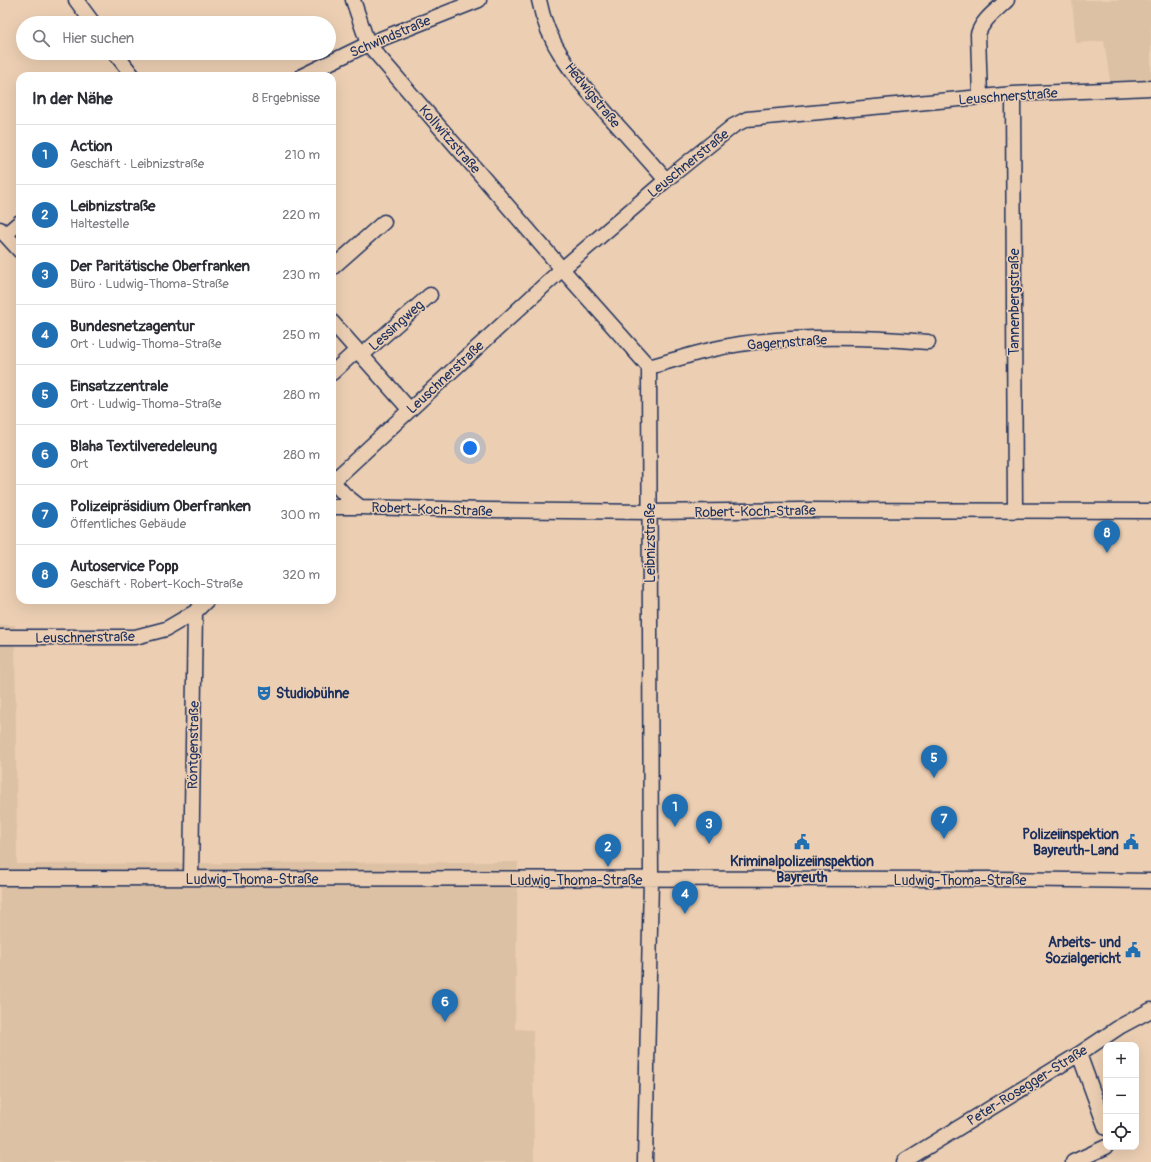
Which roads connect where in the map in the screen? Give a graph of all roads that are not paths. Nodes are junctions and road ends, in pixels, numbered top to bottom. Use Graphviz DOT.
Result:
graph roads {
  1 [pos="76,0"];
  2 [pos="353,0"];
  3 [pos="479,0"];
  4 [pos="539,0"];
  5 [pos="1007,0"];
  6 [pos="88,16"];
  7 [pos="368,44"];
  8 [pos="121,60"];
  9 [pos="335,60"];
  10 [pos="336,60"];
  11 [pos="129,72"];
  12 [pos="310,72"];
  13 [pos="1151,88"];
  14 [pos="1013,94"];
  15 [pos="980,97"];
  16 [pos="666,180"];
  17 [pos="384,222"];
  18 [pos="16,224"];
  19 [pos="3,232"];
  20 [pos="16,247"];
  21 [pos="336,264"];
  22 [pos="562,269"];
  23 [pos="430,295"];
  24 [pos="336,326"];
  25 [pos="928,342"];
  26 [pos="360,352"];
  27 [pos="649,367"];
  28 [pos="336,370"];
  29 [pos="410,410"];
  30 [pos="336,479"];
  31 [pos="336,485"];
  32 [pos="336,507"];
  33 [pos="360,507"];
  34 [pos="1016,510"];
  35 [pos="1151,510"];
  36 [pos="649,512"];
  37 [pos="204,604"];
  38 [pos="195,612"];
  39 [pos="0,638"];
  40 [pos="0,878"];
  41 [pos="191,878"];
  42 [pos="651,880"];
  43 [pos="1151,881"];
  44 [pos="1151,1010"];
  45 [pos="1079,1054"];
  46 [pos="1103,1120"];
  47 [pos="1103,1148"];
  48 [pos="645,1162"];
  49 [pos="904,1162"];
  50 [pos="1073,1162"];
  1 -- 6 [label="street"];
  2 -- 7 [label="street, Kollwitzstraße"];
  3 -- 7 [label="street, Schwindstraße"];
  4 -- 16 [label="street, Hedwigstraße"];
  5 -- 15 [label="street"];
  7 -- 10 [label="street, Schwindstraße"];
  7 -- 22 [label="street, Kollwitzstraße"];
  8 -- 11 [label="street"];
  9 -- 12 [label="street, Schwindstraße"];
  13 -- 14 [label="street, Leuschnerstraße"];
  14 -- 15 [label="street, Leuschnerstraße"];
  14 -- 34 [label="street, Tannenbergstraße"];
  15 -- 16 [label="street, Leuschnerstraße"];
  16 -- 22 [label="street, Leuschnerstraße"];
  17 -- 21 [label="street"];
  18 -- 19 [label="street"];
  19 -- 20 [label="street"];
  22 -- 27 [label="street"];
  22 -- 29 [label="street, Leuschnerstraße"];
  23 -- 26 [label="street, Lessingweg"];
  24 -- 26 [label="street, Lessingweg"];
  25 -- 27 [label="street, Gagernstraße"];
  26 -- 28 [label="street"];
  26 -- 29 [label="street, Lessingweg"];
  27 -- 36 [label="street, Leibnizstraße"];
  29 -- 30 [label="street, Leuschnerstraße"];
  31 -- 33 [label="street, Robert-Koch-Straße"];
  32 -- 33 [label="street, Robert-Koch-Straße"];
  33 -- 36 [label="street, Robert-Koch-Straße"];
  34 -- 35 [label="street, Robert-Koch-Straße"];
  34 -- 36 [label="street, Robert-Koch-Straße"];
  36 -- 42 [label="street, Leibnizstraße"];
  37 -- 38 [label="street, Leuschnerstraße"];
  38 -- 39 [label="street, Leuschnerstraße"];
  38 -- 41 [label="street, Röntgenstraße"];
  40 -- 41 [label="street, Ludwig-Thoma-Straße"];
  41 -- 42 [label="street, Ludwig-Thoma-Straße"];
  42 -- 43 [label="street, Ludwig-Thoma-Straße"];
  42 -- 48 [label="street, Leibnizstraße"];
  44 -- 45 [label="street, Peter-Rosegger-Straße"];
  45 -- 46 [label="street"];
  45 -- 49 [label="street, Peter-Rosegger-Straße"];
  47 -- 50 [label="street"];
}
